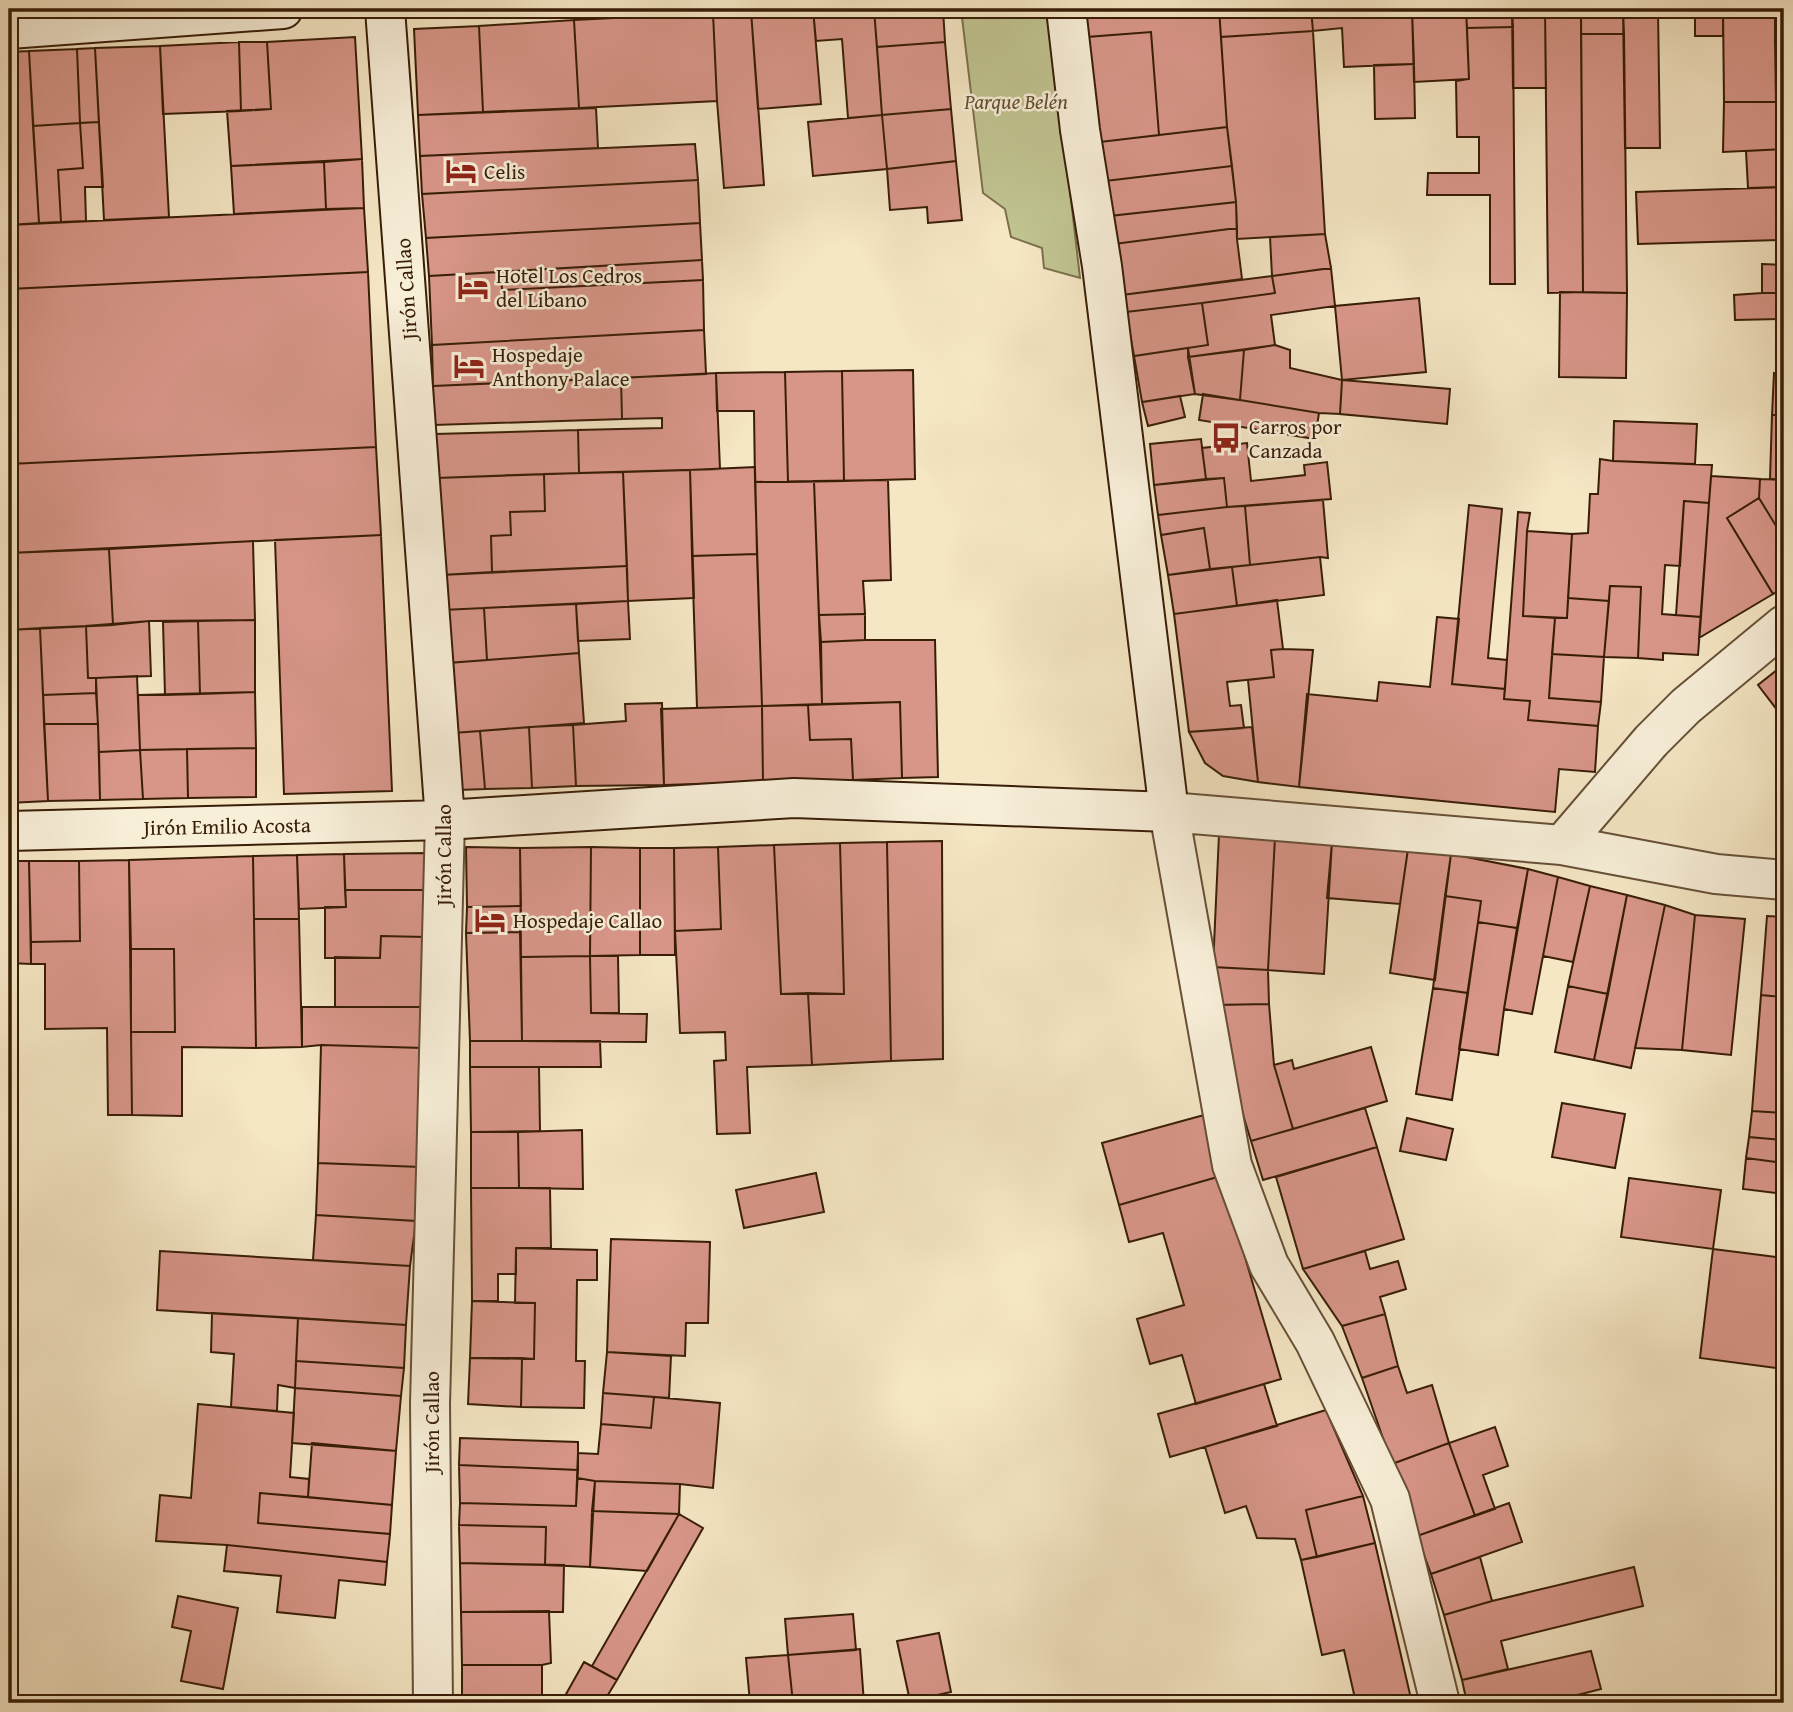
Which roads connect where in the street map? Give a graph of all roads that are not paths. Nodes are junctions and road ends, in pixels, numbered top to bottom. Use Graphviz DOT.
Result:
graph roads {
  1 [pos="283,9"];
  2 [pos="385,9"];
  3 [pos="1066,9"];
  4 [pos="9,29"];
  5 [pos="1784,625"];
  6 [pos="1169,812"];
  7 [pos="446,820"];
  8 [pos="9,831"];
  9 [pos="1562,845"];
  10 [pos="1784,880"];
  11 [pos="433,1703"];
  12 [pos="1440,1703"];
  1 -- 4 [label="street"];
  2 -- 7 [label="street, Jirón Callao"];
  3 -- 6 [label="street"];
  5 -- 9 [label="street"];
  6 -- 7 [label="street, Jirón Emilio Acosta"];
  6 -- 9 [label="street, Jirón Emilio Acosta"];
  6 -- 12 [label="street"];
  7 -- 8 [label="street, Jirón Emilio Acosta"];
  7 -- 11 [label="street, Jirón Callao"];
  9 -- 10 [label="street, Jirón Emilio Acosta"];
}
